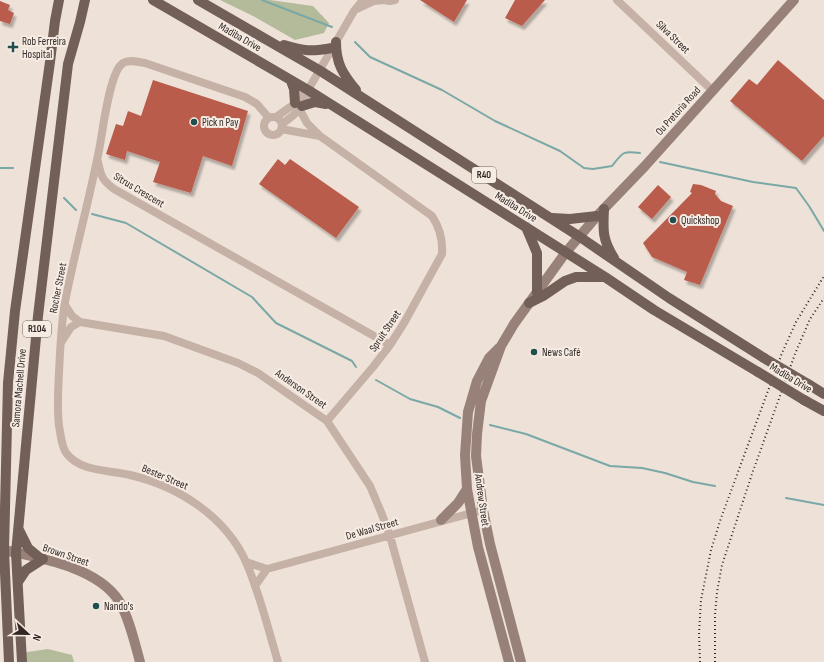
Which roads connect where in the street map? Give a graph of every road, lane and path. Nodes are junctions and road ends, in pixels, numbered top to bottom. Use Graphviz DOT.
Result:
graph roads {
  1 [pos="53,0"];
  2 [pos="59,0"];
  3 [pos="85,0"];
  4 [pos="94,0"];
  5 [pos="153,0"];
  6 [pos="198,0"];
  7 [pos="363,0"];
  8 [pos="383,0"];
  9 [pos="395,0"];
  10 [pos="617,0"];
  11 [pos="794,0"];
  12 [pos="356,9"];
  13 [pos="55,21"];
  14 [pos="80,22"];
  15 [pos="269,40"];
  16 [pos="334,45"];
  17 [pos="319,70"];
  18 [pos="291,81"];
  19 [pos="308,90"];
  20 [pos="713,90"];
  21 [pos="363,99"];
  22 [pos="330,105"];
  23 [pos="299,106"];
  24 [pos="272,118"];
  25 [pos="284,128"];
  26 [pos="320,136"];
  27 [pos="97,160"];
  28 [pos="105,183"];
  29 [pos="88,197"];
  30 [pos="600,212"];
  31 [pos="550,218"];
  32 [pos="526,227"];
  33 [pos="580,237"];
  34 [pos="566,252"];
  35 [pos="615,261"];
  36 [pos="605,277"];
  37 [pos="537,293"];
  38 [pos="529,303"];
  39 [pos="65,304"];
  40 [pos="80,322"];
  41 [pos="60,344"];
  42 [pos="390,345"];
  43 [pos="501,346"];
  44 [pos="8,383"];
  45 [pos="824,394"];
  46 [pos="824,411"];
  47 [pos="0,413"];
  48 [pos="327,421"];
  49 [pos="67,454"];
  50 [pos="467,489"];
  51 [pos="482,510"];
  52 [pos="471,513"];
  53 [pos="441,520"];
  54 [pos="2,527"];
  55 [pos="18,528"];
  56 [pos="390,536"];
  57 [pos="2,550"];
  58 [pos="16,553"];
  59 [pos="42,559"];
  60 [pos="246,562"];
  61 [pos="267,569"];
  62 [pos="0,571"];
  63 [pos="5,580"];
  64 [pos="18,582"];
  65 [pos="255,586"];
  66 [pos="9,662"];
  67 [pos="22,662"];
  68 [pos="140,662"];
  69 [pos="278,662"];
  70 [pos="425,662"];
  71 [pos="509,662"];
  72 [pos="521,662"];
  1 -- 13 [label="main road"];
  2 -- 13 [label="main road, Samora Machell Drive / R104"];
  3 -- 14 [label="main road, Samora Machell Drive / R104"];
  4 -- 14 [label="main road"];
  5 -- 18 [label="main road, Madiba Drive / R40"];
  6 -- 15 [label="main road, Madiba Drive / R40"];
  7 -- 12 [label="street"];
  8 -- 9 [label="street"];
  8 -- 12 [label="street"];
  10 -- 20 [label="street, Silva Street"];
  11 -- 20 [label="main road, Ou Pretoria Road"];
  12 -- 16 [label="street"];
  13 -- 44 [label="main road, Samora Machell Drive / R104"];
  14 -- 55 [label="main road, Samora Machell Drive / R104"];
  15 -- 16 [label="main road"];
  15 -- 17 [label="main road, Madiba Drive / R40"];
  16 -- 17 [label="street"];
  16 -- 21 [label="main road"];
  17 -- 19 [label="street"];
  17 -- 21 [label="main road, Madiba Drive / R40"];
  18 -- 19 [label="main road, Madiba Drive / R40"];
  18 -- 23 [label="main road"];
  19 -- 22 [label="main road, Madiba Drive / R40"];
  19 -- 23 [label="street"];
  20 -- 30 [label="main road, Ou Pretoria Road"];
  21 -- 31 [label="main road, Madiba Drive / R40"];
  22 -- 23 [label="main road"];
  22 -- 32 [label="main road, Madiba Drive / R40"];
  23 -- 24 [label="street"];
  23 -- 25 [label="street"];
  23 -- 26 [label="street"];
  24 -- 25 [label="street, Sitrus Crescent"];
  24 -- 25 [label="street"];
  24 -- 27 [label="street, Sitrus Crescent"];
  25 -- 26 [label="street"];
  26 -- 42 [label="street, Spruit Street"];
  27 -- 28 [label="street, Sitrus Crescent"];
  27 -- 29 [label="street, Rocher Street"];
  28 -- 29 [label="street"];
  28 -- 42 [label="street, Sitrus Crescent"];
  29 -- 39 [label="street, Rocher Street"];
  30 -- 31 [label="main road"];
  30 -- 33 [label="main road, Ou Pretoria Road"];
  30 -- 35 [label="main road"];
  31 -- 33 [label="main road, Madiba Drive / R40"];
  32 -- 34 [label="main road, Madiba Drive / R40"];
  32 -- 37 [label="main road"];
  33 -- 34 [label="main road, Andrew Street"];
  33 -- 35 [label="main road, Madiba Drive / R40"];
  34 -- 36 [label="main road, Madiba Drive / R40"];
  34 -- 37 [label="main road, Andrew Street"];
  35 -- 45 [label="main road, Madiba Drive / R40, bridge"];
  36 -- 38 [label="main road"];
  36 -- 46 [label="main road, Madiba Drive / R40, bridge"];
  37 -- 38 [label="main road, Andrew Street"];
  38 -- 43 [label="main road, Andrew Street"];
  39 -- 40 [label="street"];
  39 -- 41 [label="street, Rocher Street"];
  40 -- 41 [label="street"];
  40 -- 48 [label="street, Anderson Street"];
  41 -- 49 [label="street, Rocher Street"];
  42 -- 48 [label="street, Spruit Street"];
  43 -- 50 [label="main road, Andrew Street"];
  43 -- 51 [label="main road, Andrew Street"];
  44 -- 47 [label="main road"];
  44 -- 54 [label="main road, Samora Machell Drive / R104"];
  48 -- 56 [label="street, Anderson Street"];
  49 -- 60 [label="street, Bester Street"];
  50 -- 52 [label="main road, Andrew Street"];
  50 -- 53 [label="main road"];
  51 -- 52 [label="street, De Waal Street"];
  51 -- 72 [label="main road, Andrew Street"];
  52 -- 53 [label="street, De Waal Street"];
  52 -- 71 [label="main road, Andrew Street"];
  53 -- 56 [label="street, De Waal Street"];
  54 -- 57 [label="main road, Samora Machell Drive / R104"];
  55 -- 58 [label="main road, Samora Machell Drive / R104"];
  55 -- 59 [label="main road"];
  56 -- 61 [label="street, De Waal Street"];
  56 -- 70 [label="street, Anderson Street"];
  57 -- 58 [label="main road, Brown Street"];
  57 -- 63 [label="main road, Samora Machell Drive / R104"];
  58 -- 59 [label="main road, Brown Street"];
  58 -- 64 [label="main road, Samora Machell Drive / R104"];
  59 -- 64 [label="main road"];
  59 -- 68 [label="main road, Brown Street"];
  60 -- 61 [label="street"];
  60 -- 65 [label="street, Bester Street"];
  61 -- 65 [label="street"];
  62 -- 63 [label="main road"];
  63 -- 66 [label="main road, Samora Machell Drive / R104"];
  64 -- 67 [label="main road, Samora Machell Drive / R104"];
  65 -- 69 [label="street, Bester Street"];
}
